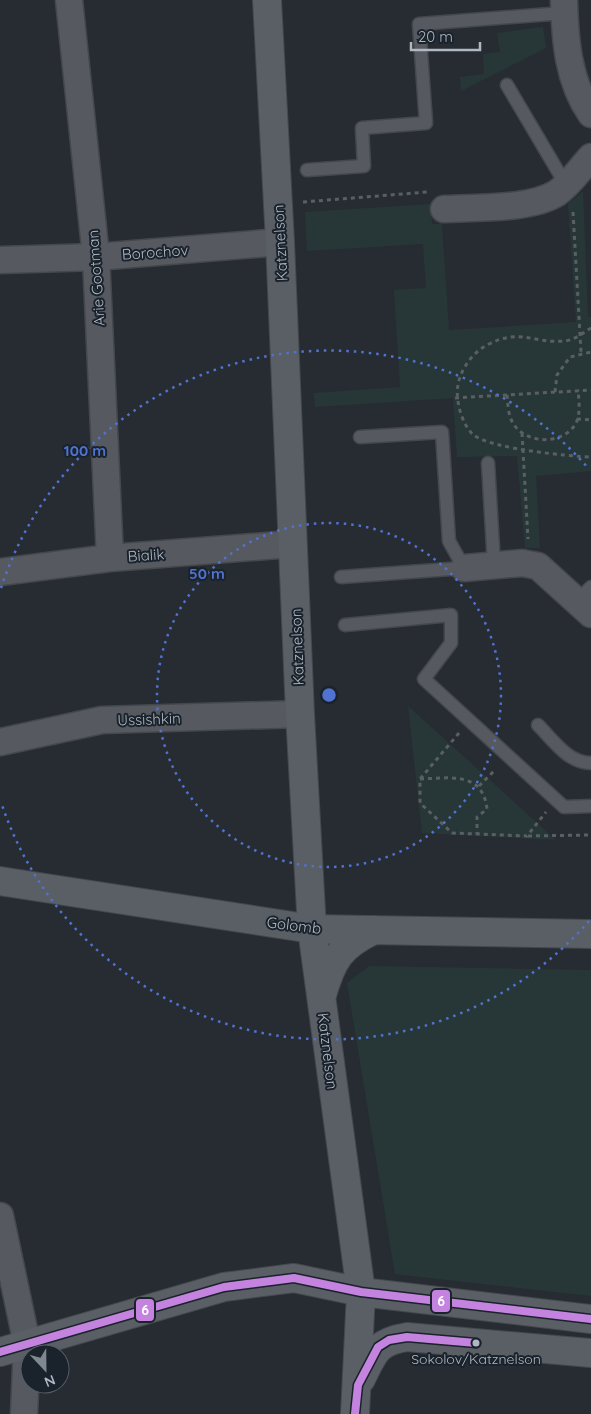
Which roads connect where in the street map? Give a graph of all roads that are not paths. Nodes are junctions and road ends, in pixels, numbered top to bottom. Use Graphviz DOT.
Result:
graph roads {
  1 [pos="69,0"];
  2 [pos="267,0"];
  3 [pos="564,6"];
  4 [pos="507,85"];
  5 [pos="591,114"];
  6 [pos="591,156"];
  7 [pos="308,170"];
  8 [pos="569,182"];
  9 [pos="444,209"];
  10 [pos="280,242"];
  11 [pos="96,257"];
  12 [pos="0,260"];
  13 [pos="360,438"];
  14 [pos="488,463"];
  15 [pos="292,544"];
  16 [pos="110,558"];
  17 [pos="494,565"];
  18 [pos="464,568"];
  19 [pos="0,572"];
  20 [pos="341,577"];
  21 [pos="586,600"];
  22 [pos="345,625"];
  23 [pos="300,714"];
  24 [pos="538,725"];
  25 [pos="0,742"];
  26 [pos="591,763"];
  27 [pos="591,806"];
  28 [pos="0,880"];
  29 [pos="312,929"];
  30 [pos="374,930"];
  31 [pos="591,934"];
  32 [pos="321,999"];
  33 [pos="0,1216"];
  34 [pos="360,1292"];
  35 [pos="591,1319"];
  36 [pos="27,1344"];
  37 [pos="20,1346"];
  38 [pos="0,1352"];
  39 [pos="591,1353"];
  40 [pos="358,1385"];
  41 [pos="25,1394"];
  42 [pos="24,1414"];
  43 [pos="355,1414"];
  1 -- 11 [label="street, Arie Gootman"];
  2 -- 10 [label="street, Katznelson"];
  3 -- 5 [label="street"];
  3 -- 7 [label="lane"];
  4 -- 8 [label="lane"];
  6 -- 8 [label="street"];
  8 -- 9 [label="street"];
  10 -- 11 [label="street, Borochov"];
  10 -- 15 [label="street, Katznelson"];
  11 -- 12 [label="street, Borochov"];
  11 -- 16 [label="street, Arie Gootman"];
  13 -- 18 [label="lane"];
  14 -- 17 [label="lane"];
  15 -- 16 [label="street, Bialik"];
  15 -- 23 [label="street, Katznelson"];
  16 -- 19 [label="street, Bialik"];
  17 -- 18 [label="street"];
  17 -- 21 [label="street"];
  18 -- 20 [label="lane"];
  22 -- 27 [label="lane"];
  23 -- 25 [label="street, Ussishkin"];
  23 -- 29 [label="street, Katznelson"];
  24 -- 26 [label="lane"];
  28 -- 29 [label="street, Golomb"];
  29 -- 30 [label="street, Golomb"];
  29 -- 32 [label="street, Katznelson"];
  30 -- 31 [label="street, Golomb"];
  30 -- 32 [label="street"];
  32 -- 34 [label="street, Katznelson"];
  33 -- 36 [label="street"];
  34 -- 35 [label="street"];
  34 -- 36 [label="street"];
  34 -- 40 [label="street, Katznelson"];
  37 -- 38 [label="street"];
  39 -- 40 [label="street"];
  40 -- 43 [label="street, Katznelson"];
  41 -- 42 [label="street"];
}
